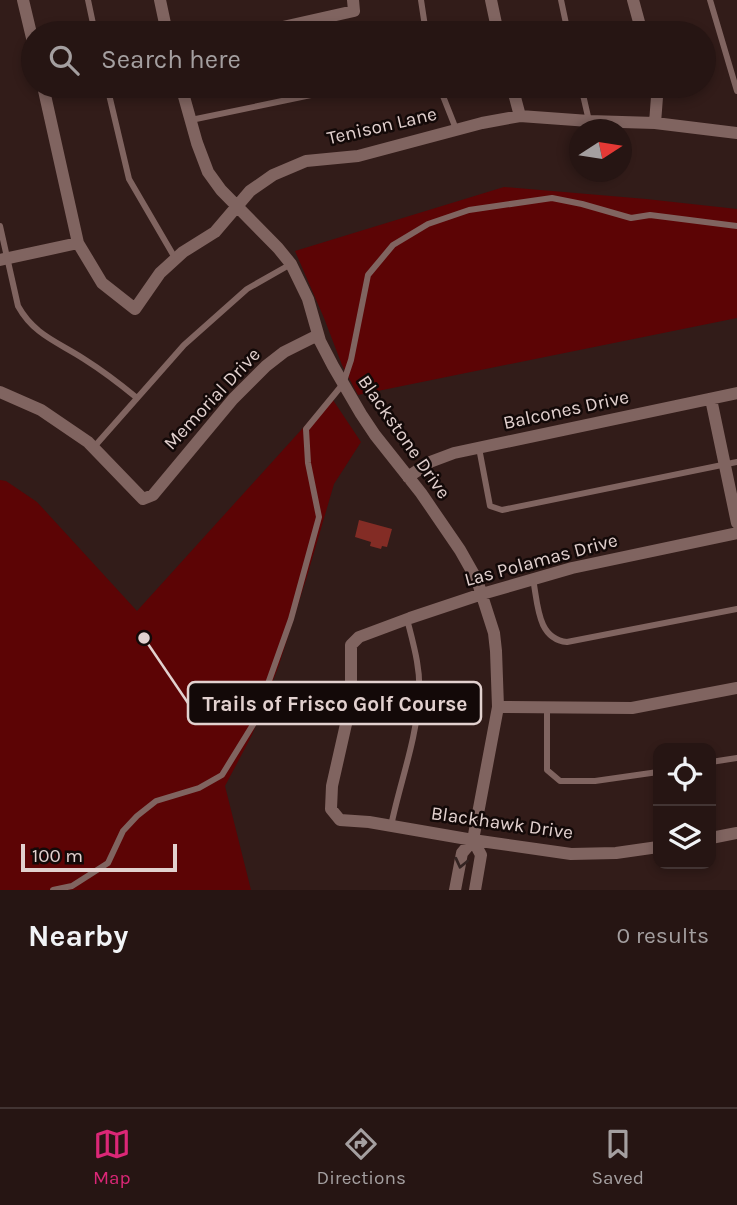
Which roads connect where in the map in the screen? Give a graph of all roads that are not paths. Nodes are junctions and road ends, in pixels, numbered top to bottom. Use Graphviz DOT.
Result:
graph roads {
  1 [pos="23,0"];
  2 [pos="88,0"];
  3 [pos="160,0"];
  4 [pos="421,0"];
  5 [pos="491,0"];
  6 [pos="561,0"];
  7 [pos="633,0"];
  8 [pos="710,0"];
  9 [pos="353,6"];
  10 [pos="28,21"];
  11 [pos="92,21"];
  12 [pos="164,21"];
  13 [pos="300,21"];
  14 [pos="424,21"];
  15 [pos="495,21"];
  16 [pos="565,21"];
  17 [pos="639,21"];
  18 [pos="737,91"];
  19 [pos="46,98"];
  20 [pos="110,98"];
  21 [pos="185,98"];
  22 [pos="296,98"];
  23 [pos="444,98"];
  24 [pos="515,98"];
  25 [pos="584,98"];
  26 [pos="657,98"];
  27 [pos="520,116"];
  28 [pos="589,119"];
  29 [pos="191,120"];
  30 [pos="569,120"];
  31 [pos="632,122"];
  32 [pos="655,123"];
  33 [pos="456,129"];
  34 [pos="737,133"];
  35 [pos="237,207"];
  36 [pos="0,226"];
  37 [pos="737,226"];
  38 [pos="78,243"];
  39 [pos="4,259"];
  40 [pos="176,259"];
  41 [pos="291,264"];
  42 [pos="318,335"];
  43 [pos="343,384"];
  44 [pos="0,392"];
  45 [pos="737,393"];
  46 [pos="137,398"];
  47 [pos="711,399"];
  48 [pos="93,448"];
  49 [pos="479,448"];
  50 [pos="731,464"];
  51 [pos="408,477"];
  52 [pos="737,523"];
  53 [pos="737,533"];
  54 [pos="533,579"];
  55 [pos="482,594"];
  56 [pos="737,609"];
  57 [pos="407,620"];
  58 [pos="737,688"];
  59 [pos="498,707"];
  60 [pos="547,708"];
  61 [pos="737,758"];
  62 [pos="716,761"];
  63 [pos="653,773"];
  64 [pos="340,820"];
  65 [pos="391,826"];
  66 [pos="737,833"];
  67 [pos="716,837"];
  68 [pos="473,840"];
  69 [pos="653,848"];
  70 [pos="52,890"];
  71 [pos="455,890"];
  72 [pos="475,890"];
  1 -- 10 [label="street"];
  2 -- 11 [label="lane"];
  3 -- 12 [label="street"];
  4 -- 14 [label="lane"];
  5 -- 15 [label="street"];
  6 -- 16 [label="lane"];
  7 -- 17 [label="street"];
  8 -- 18 [label="lane"];
  9 -- 13 [label="street"];
  19 -- 38 [label="street"];
  20 -- 40 [label="lane"];
  21 -- 29 [label="street, Blackstone Drive"];
  22 -- 29 [label="lane"];
  23 -- 33 [label="lane"];
  24 -- 27 [label="street"];
  25 -- 28 [label="lane"];
  26 -- 32 [label="street"];
  27 -- 30 [label="street, Tenison Lane"];
  27 -- 33 [label="street, Tenison Lane"];
  29 -- 35 [label="street, Blackstone Drive"];
  31 -- 32 [label="street, Tenison Lane"];
  32 -- 34 [label="street, Tenison Lane"];
  33 -- 35 [label="street, Tenison Lane"];
  35 -- 40 [label="street, Tenison Lane"];
  35 -- 41 [label="street, Blackstone Drive"];
  36 -- 39 [label="lane"];
  37 -- 43 [label="lane"];
  38 -- 39 [label="street"];
  38 -- 40 [label="street, Tenison Lane"];
  39 -- 46 [label="lane"];
  41 -- 42 [label="street, Blackstone Drive"];
  41 -- 46 [label="lane"];
  42 -- 43 [label="street, Blackstone Drive"];
  42 -- 48 [label="street, Memorial Drive"];
  43 -- 51 [label="street, Blackstone Drive"];
  43 -- 70 [label="lane"];
  44 -- 48 [label="street"];
  45 -- 47 [label="street, Balcones Drive"];
  46 -- 48 [label="lane"];
  47 -- 49 [label="street, Balcones Drive"];
  47 -- 50 [label="street"];
  49 -- 50 [label="lane"];
  49 -- 51 [label="street, Balcones Drive"];
  50 -- 52 [label="street"];
  51 -- 55 [label="street, Blackstone Drive"];
  53 -- 54 [label="street, Las Polamas Drive"];
  54 -- 55 [label="street, Las Polamas Drive"];
  54 -- 56 [label="lane"];
  55 -- 57 [label="street, Las Polamas Drive"];
  55 -- 59 [label="street, Blackstone Drive"];
  57 -- 64 [label="street, Las Polamas Drive"];
  57 -- 65 [label="lane"];
  58 -- 60 [label="street"];
  59 -- 60 [label="street"];
  59 -- 68 [label="street, Blackstone Drive"];
  60 -- 63 [label="lane"];
  61 -- 62 [label="lane"];
  64 -- 65 [label="street, Blackhawk Drive"];
  65 -- 68 [label="street, Blackhawk Drive"];
  66 -- 67 [label="street"];
  68 -- 69 [label="street, Blackhawk Drive"];
  68 -- 71 [label="street, Blackstone Drive, one-way"];
  68 -- 72 [label="street, Blackstone Drive"];
}
